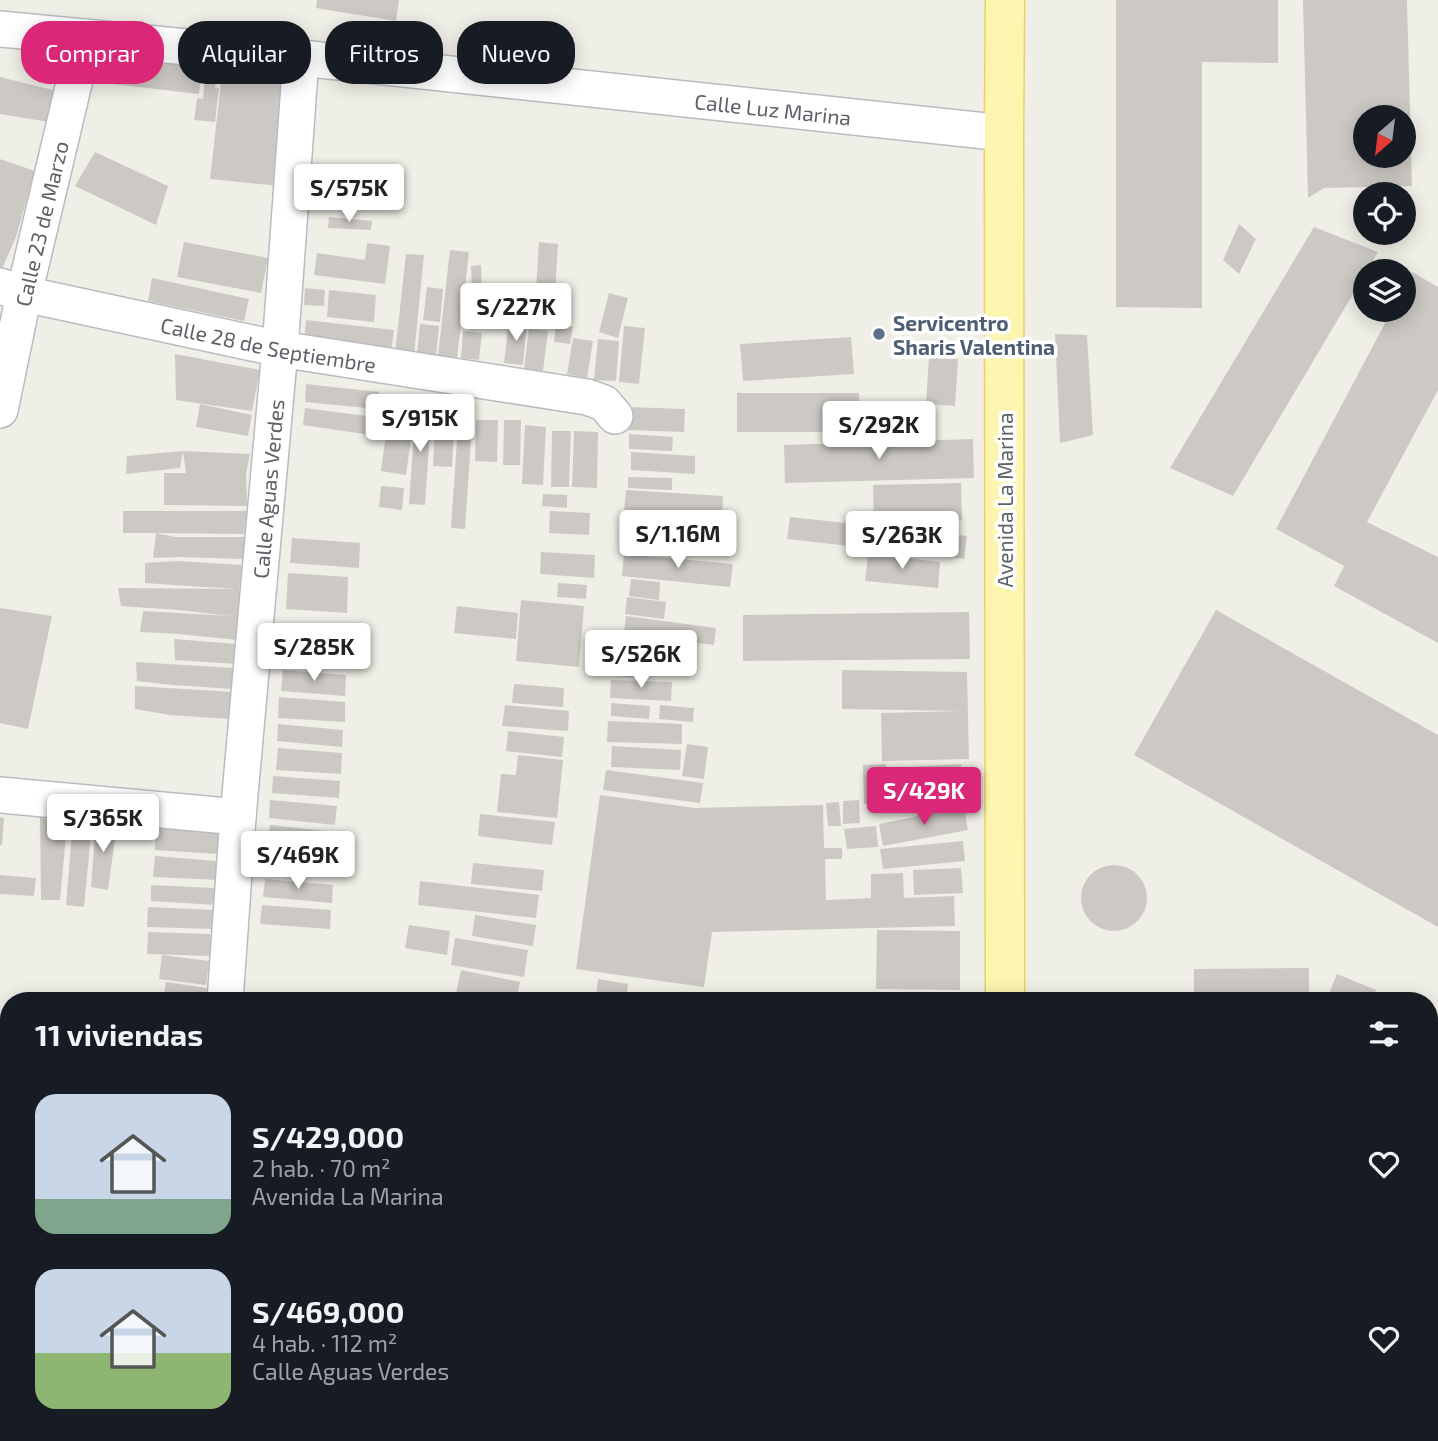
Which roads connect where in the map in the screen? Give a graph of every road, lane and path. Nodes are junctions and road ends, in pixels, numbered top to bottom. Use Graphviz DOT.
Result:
graph roads {
  1 [pos="1005,0"];
  2 [pos="0,29"];
  3 [pos="21,31"];
  4 [pos="311,59"];
  5 [pos="71,84"];
  6 [pos="299,84"];
  7 [pos="1004,133"];
  8 [pos="12,290"];
  9 [pos="280,349"];
  10 [pos="0,410"];
  11 [pos="615,416"];
  12 [pos="0,795"];
  13 [pos="238,817"];
  14 [pos="226,992"];
  15 [pos="1005,992"];
  1 -- 7 [label="main road, Avenida La Marina"];
  2 -- 3 [label="street, Calle Luz Marina"];
  4 -- 7 [label="street, Calle Luz Marina"];
  5 -- 8 [label="street, Calle 23 de Marzo"];
  6 -- 9 [label="street, Calle Aguas Verdes"];
  7 -- 15 [label="main road, Avenida La Marina"];
  8 -- 9 [label="street, Calle 28 de Septiembre"];
  8 -- 10 [label="street, Calle 23 de Marzo"];
  9 -- 11 [label="street, Calle 28 de Septiembre"];
  9 -- 13 [label="street, Calle Aguas Verdes"];
  12 -- 13 [label="street"];
  13 -- 14 [label="street, Calle Aguas Verdes"];
}
